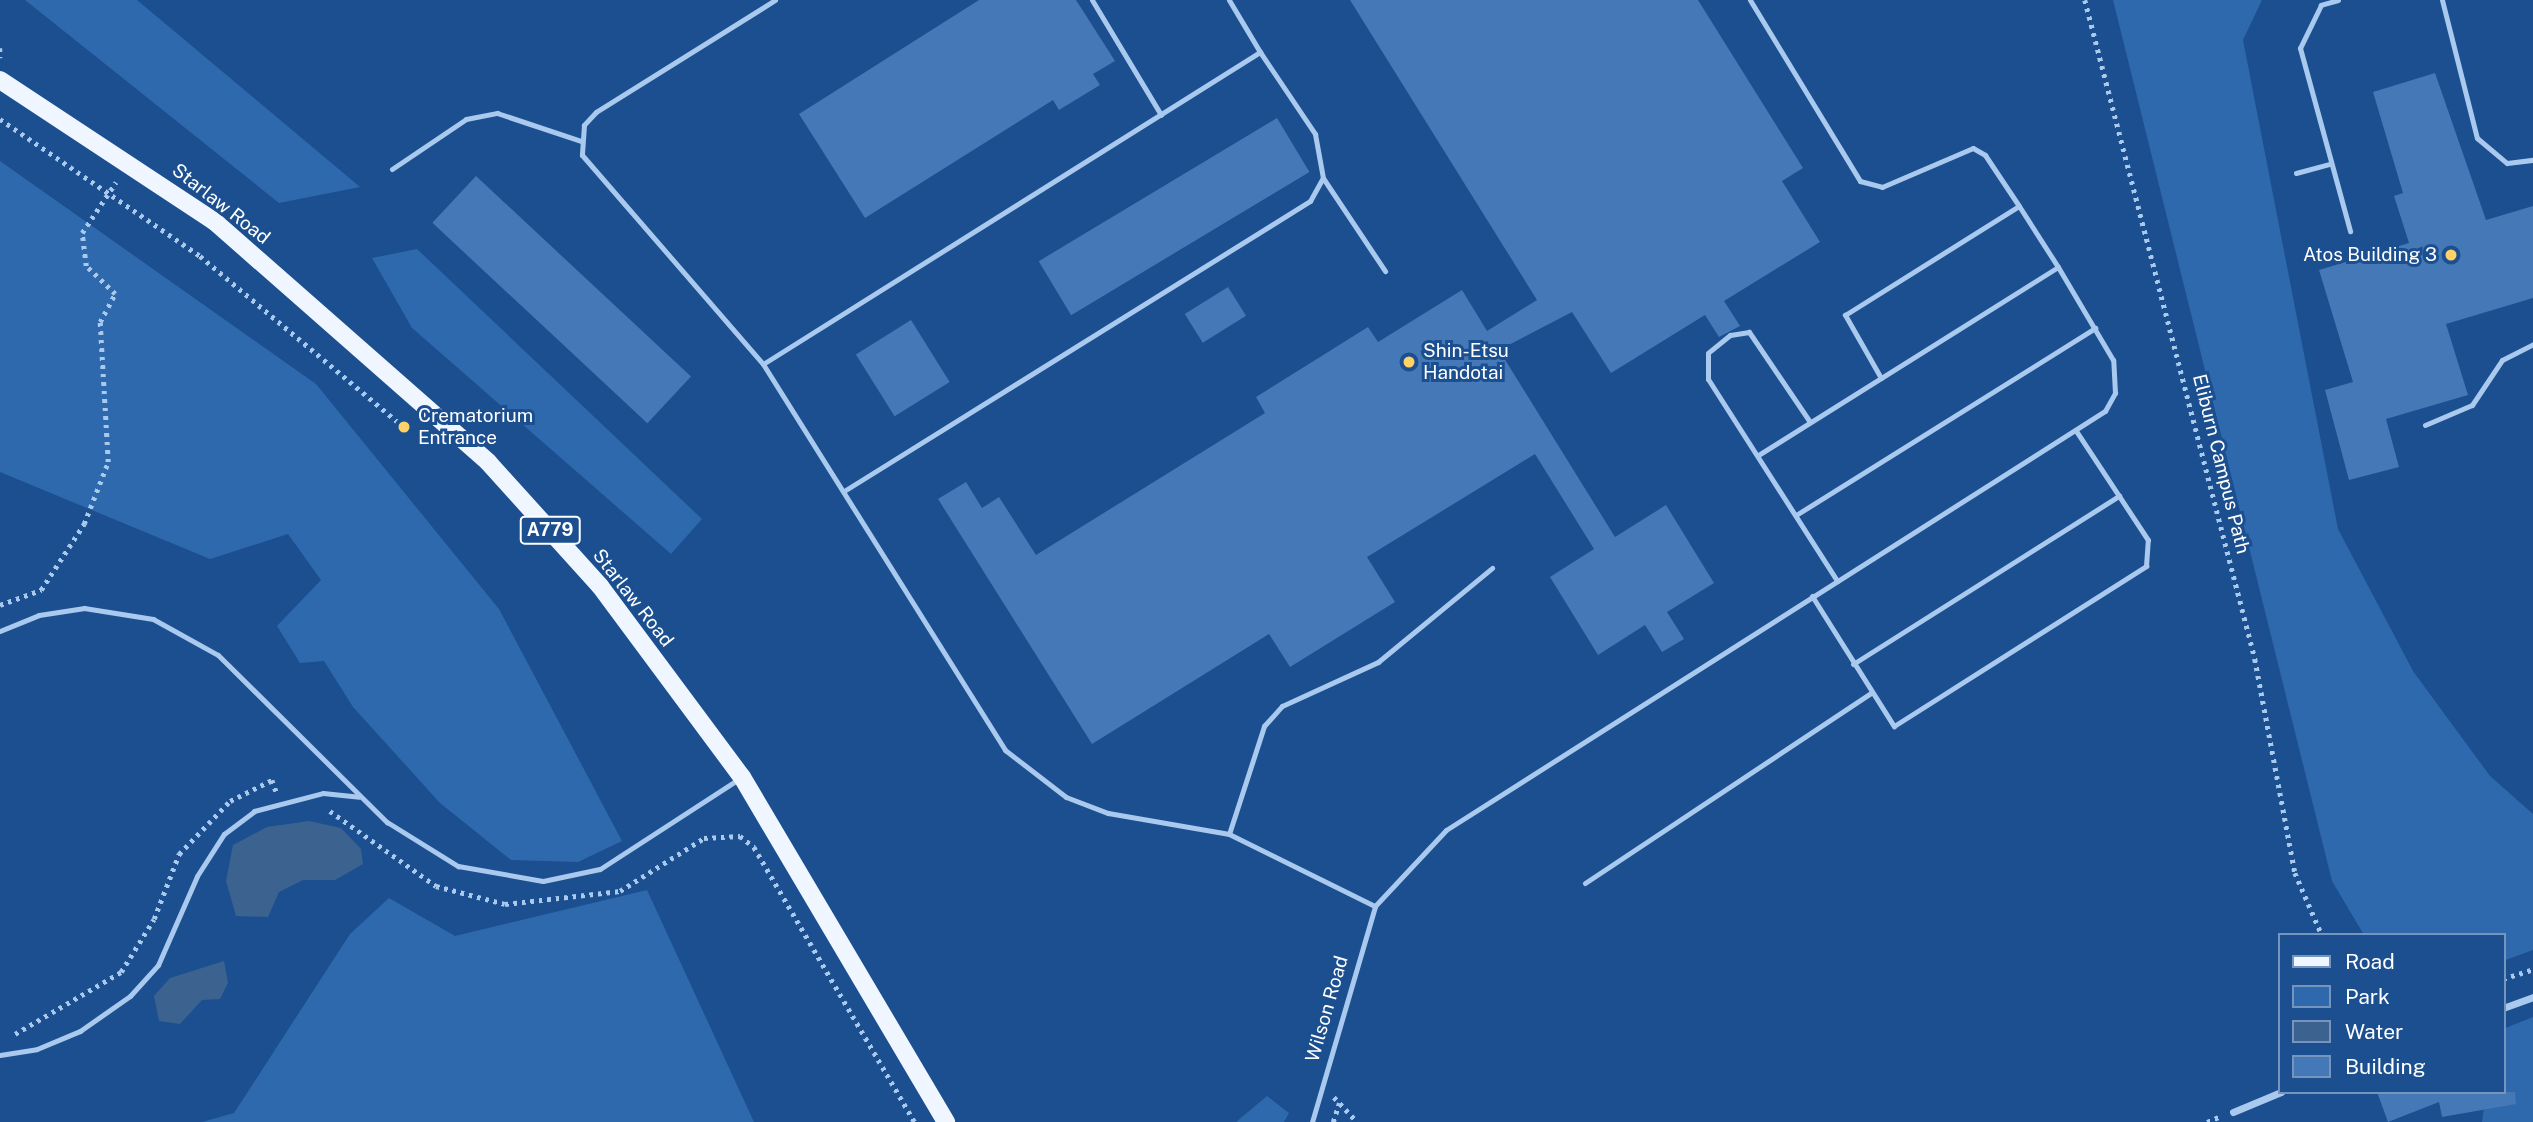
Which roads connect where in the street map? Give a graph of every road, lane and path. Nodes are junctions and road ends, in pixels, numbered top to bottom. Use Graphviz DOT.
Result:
graph roads {
  1 [pos="775,0"];
  2 [pos="1092,0"];
  3 [pos="1229,0"];
  4 [pos="1750,0"];
  5 [pos="2085,0"];
  6 [pos="2338,0"];
  7 [pos="2442,0"];
  8 [pos="0,48"];
  9 [pos="1261,52"];
  10 [pos="0,59"];
  11 [pos="0,80"];
  12 [pos="1161,115"];
  13 [pos="0,119"];
  14 [pos="580,141"];
  15 [pos="2533,160"];
  16 [pos="129,161"];
  17 [pos="2330,164"];
  18 [pos="392,169"];
  19 [pos="2296,173"];
  20 [pos="1323,178"];
  21 [pos="110,191"];
  22 [pos="2019,206"];
  23 [pos="2350,231"];
  24 [pos="2058,267"];
  25 [pos="1385,271"];
  26 [pos="2095,328"];
  27 [pos="2533,344"];
  28 [pos="763,364"];
  29 [pos="1881,378"];
  30 [pos="1811,422"];
  31 [pos="2425,425"];
  32 [pos="404,427"];
  33 [pos="2076,431"];
  34 [pos="1758,456"];
  35 [pos="844,491"];
  36 [pos="2119,496"];
  37 [pos="1796,515"];
  38 [pos="1492,568"];
  39 [pos="1837,581"];
  40 [pos="1812,596"];
  41 [pos="0,605"];
  42 [pos="0,631"];
  43 [pos="1853,664"];
  44 [pos="1871,693"];
  45 [pos="742,777"];
  46 [pos="359,797"];
  47 [pos="279,801"];
  48 [pos="325,809"];
  49 [pos="1228,834"];
  50 [pos="1585,883"];
  51 [pos="1376,906"];
  52 [pos="2321,933"];
  53 [pos="2533,969"];
  54 [pos="2505,978"];
  55 [pos="2533,997"];
  56 [pos="2505,1007"];
  57 [pos="9,1035"];
  58 [pos="0,1055"];
  59 [pos="1322,1084"];
  60 [pos="2278,1093"];
  61 [pos="1339,1102"];
  62 [pos="2233,1112"];
  63 [pos="915,1122"];
  64 [pos="946,1122"];
  65 [pos="1312,1122"];
  66 [pos="1333,1122"];
  67 [pos="1357,1122"];
  1 -- 14 [label="lane"];
  2 -- 12 [label="lane"];
  3 -- 9 [label="lane"];
  4 -- 22 [label="lane"];
  5 -- 52 [label="path, Eliburn Campus Path"];
  6 -- 17 [label="lane"];
  7 -- 15 [label="lane"];
  8 -- 10 [label="path"];
  9 -- 12 [label="lane"];
  9 -- 20 [label="lane"];
  11 -- 16 [label="main road, Starlaw Road / A779"];
  12 -- 28 [label="lane"];
  13 -- 21 [label="path"];
  14 -- 18 [label="lane"];
  14 -- 28 [label="lane"];
  16 -- 21 [label="path"];
  16 -- 45 [label="main road, Starlaw Road / A779"];
  17 -- 19 [label="lane"];
  17 -- 23 [label="lane"];
  20 -- 25 [label="lane"];
  20 -- 35 [label="lane"];
  21 -- 32 [label="path"];
  21 -- 41 [label="path"];
  22 -- 24 [label="lane"];
  22 -- 29 [label="lane"];
  24 -- 26 [label="lane"];
  24 -- 29 [label="lane"];
  26 -- 33 [label="lane"];
  26 -- 37 [label="lane"];
  27 -- 31 [label="lane"];
  28 -- 35 [label="lane"];
  29 -- 30 [label="lane"];
  30 -- 34 [label="lane"];
  30 -- 34 [label="lane"];
  33 -- 36 [label="lane"];
  33 -- 39 [label="lane"];
  34 -- 37 [label="lane"];
  35 -- 49 [label="lane"];
  36 -- 43 [label="lane"];
  36 -- 44 [label="lane"];
  37 -- 39 [label="lane"];
  38 -- 49 [label="lane"];
  39 -- 40 [label="lane"];
  40 -- 43 [label="lane"];
  40 -- 51 [label="lane"];
  42 -- 46 [label="lane"];
  43 -- 44 [label="lane"];
  44 -- 50 [label="lane"];
  45 -- 46 [label="lane"];
  45 -- 64 [label="main road, Starlaw Road / A779"];
  46 -- 47 [label="lane"];
  47 -- 57 [label="path"];
  47 -- 58 [label="lane"];
  48 -- 63 [label="path"];
  49 -- 51 [label="lane"];
  51 -- 59 [label="lane, Wilson Road"];
  53 -- 54 [label="path"];
  55 -- 56 [label="street"];
  59 -- 61 [label="path"];
  59 -- 65 [label="lane, Wilson Road"];
  60 -- 62 [label="street"];
  61 -- 66 [label="path"];
  61 -- 67 [label="path"];
}
